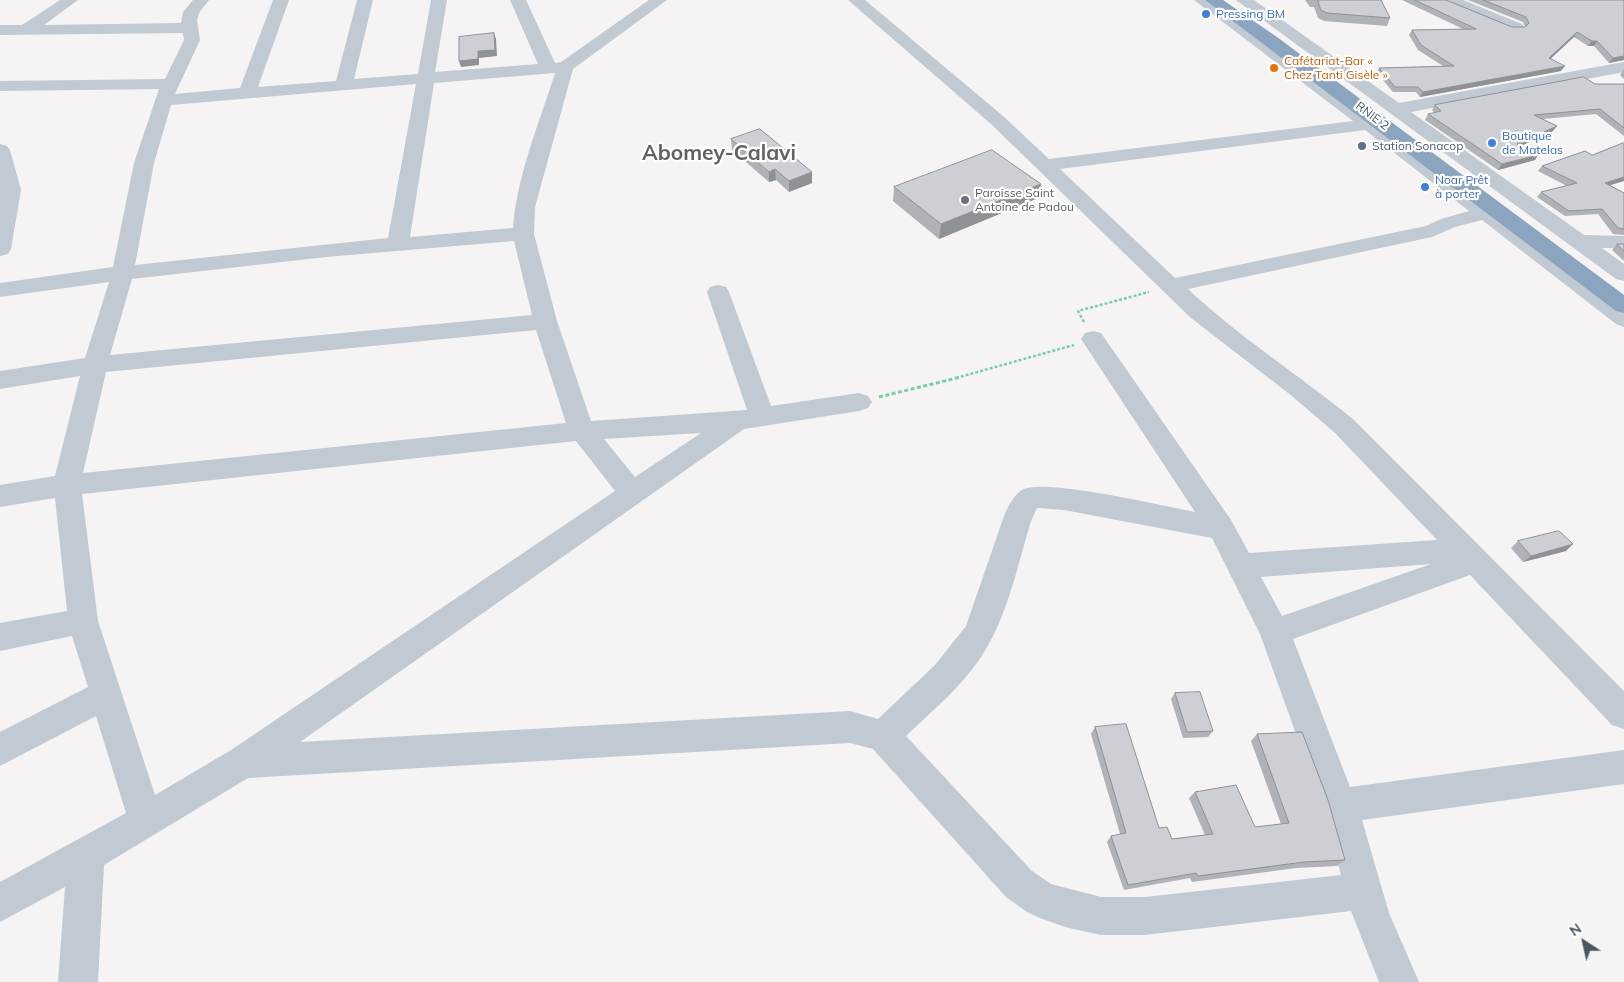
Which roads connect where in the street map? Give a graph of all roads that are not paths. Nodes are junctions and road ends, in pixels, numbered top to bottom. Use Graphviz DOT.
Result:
graph roads {
  1 [pos="70,0"];
  2 [pos="201,0"];
  3 [pos="281,0"];
  4 [pos="365,0"];
  5 [pos="438,0"];
  6 [pos="518,0"];
  7 [pos="659,0"];
  8 [pos="856,0"];
  9 [pos="1202,0"];
  10 [pos="1213,0"];
  11 [pos="1232,0"];
  12 [pos="1244,0"];
  13 [pos="1449,0"];
  14 [pos="1516,27"];
  15 [pos="189,28"];
  16 [pos="0,30"];
  17 [pos="25,30"];
  18 [pos="1624,67"];
  19 [pos="557,68"];
  20 [pos="426,80"];
  21 [pos="7,85"];
  22 [pos="344,85"];
  23 [pos="167,92"];
  24 [pos="247,93"];
  25 [pos="0,104"];
  26 [pos="1397,109"];
  27 [pos="1369,124"];
  28 [pos="0,150"];
  29 [pos="1046,165"];
  30 [pos="1486,213"];
  31 [pos="523,234"];
  32 [pos="1578,241"];
  33 [pos="1624,242"];
  34 [pos="398,243"];
  35 [pos="0,249"];
  36 [pos="123,272"];
  37 [pos="1624,274"];
  38 [pos="1170,286"];
  39 [pos="1624,286"];
  40 [pos="0,290"];
  41 [pos="718,292"];
  42 [pos="1624,306"];
  43 [pos="1624,319"];
  44 [pos="545,321"];
  45 [pos="1093,339"];
  46 [pos="95,365"];
  47 [pos="0,380"];
  48 [pos="859,402"];
  49 [pos="749,420"];
  50 [pos="582,432"];
  51 [pos="67,485"];
  52 [pos="633,493"];
  53 [pos="0,496"];
  54 [pos="1221,528"];
  55 [pos="1471,556"];
  56 [pos="1242,566"];
  57 [pos="83,621"];
  58 [pos="1275,632"];
  59 [pos="0,637"];
  60 [pos="106,694"];
  61 [pos="1624,714"];
  62 [pos="883,736"];
  63 [pos="0,750"];
  64 [pos="243,762"];
  65 [pos="1624,767"];
  66 [pos="1340,806"];
  67 [pos="146,821"];
  68 [pos="86,854"];
  69 [pos="1364,891"];
  70 [pos="0,903"];
  71 [pos="78,982"];
  72 [pos="1399,982"];
  1 -- 17 [label="street"];
  2 -- 15 [label="street"];
  3 -- 24 [label="street"];
  4 -- 22 [label="street"];
  5 -- 20 [label="street"];
  6 -- 19 [label="street"];
  7 -- 19 [label="street"];
  8 -- 29 [label="street"];
  9 -- 27 [label="street"];
  10 -- 42 [label="highway, RNIE 2 / RNIE 2"];
  11 -- 39 [label="highway, RNIE 2 / RNIE 2"];
  12 -- 26 [label="street"];
  13 -- 14 [label="street"];
  15 -- 17 [label="street"];
  15 -- 23 [label="street"];
  16 -- 17 [label="street"];
  18 -- 26 [label="street"];
  19 -- 20 [label="street"];
  19 -- 31 [label="street"];
  20 -- 22 [label="street"];
  20 -- 34 [label="street"];
  21 -- 23 [label="street"];
  21 -- 25 [label="street"];
  22 -- 24 [label="street"];
  23 -- 24 [label="street"];
  23 -- 36 [label="street"];
  26 -- 32 [label="street"];
  27 -- 29 [label="street"];
  27 -- 30 [label="street"];
  28 -- 35 [label="street"];
  29 -- 38 [label="street"];
  30 -- 38 [label="street"];
  30 -- 43 [label="street"];
  31 -- 34 [label="street"];
  31 -- 44 [label="street"];
  32 -- 33 [label="street"];
  32 -- 37 [label="street"];
  34 -- 36 [label="street"];
  36 -- 40 [label="street"];
  36 -- 46 [label="street"];
  38 -- 55 [label="street"];
  41 -- 49 [label="street"];
  44 -- 46 [label="street"];
  44 -- 50 [label="street"];
  45 -- 54 [label="street"];
  46 -- 47 [label="street"];
  46 -- 51 [label="street"];
  48 -- 49 [label="street"];
  49 -- 50 [label="street"];
  49 -- 52 [label="street"];
  50 -- 51 [label="street"];
  50 -- 52 [label="street"];
  51 -- 53 [label="street"];
  51 -- 57 [label="street"];
  52 -- 64 [label="street"];
  54 -- 56 [label="street"];
  54 -- 62 [label="street"];
  55 -- 56 [label="street"];
  55 -- 58 [label="street"];
  55 -- 61 [label="street"];
  56 -- 58 [label="street"];
  57 -- 59 [label="street"];
  57 -- 60 [label="street"];
  58 -- 66 [label="street"];
  60 -- 63 [label="street"];
  60 -- 67 [label="street"];
  62 -- 64 [label="street"];
  62 -- 69 [label="street"];
  64 -- 67 [label="street"];
  65 -- 66 [label="street"];
  66 -- 69 [label="street"];
  67 -- 68 [label="street"];
  68 -- 70 [label="street"];
  68 -- 71 [label="street"];
  69 -- 72 [label="street"];
}
